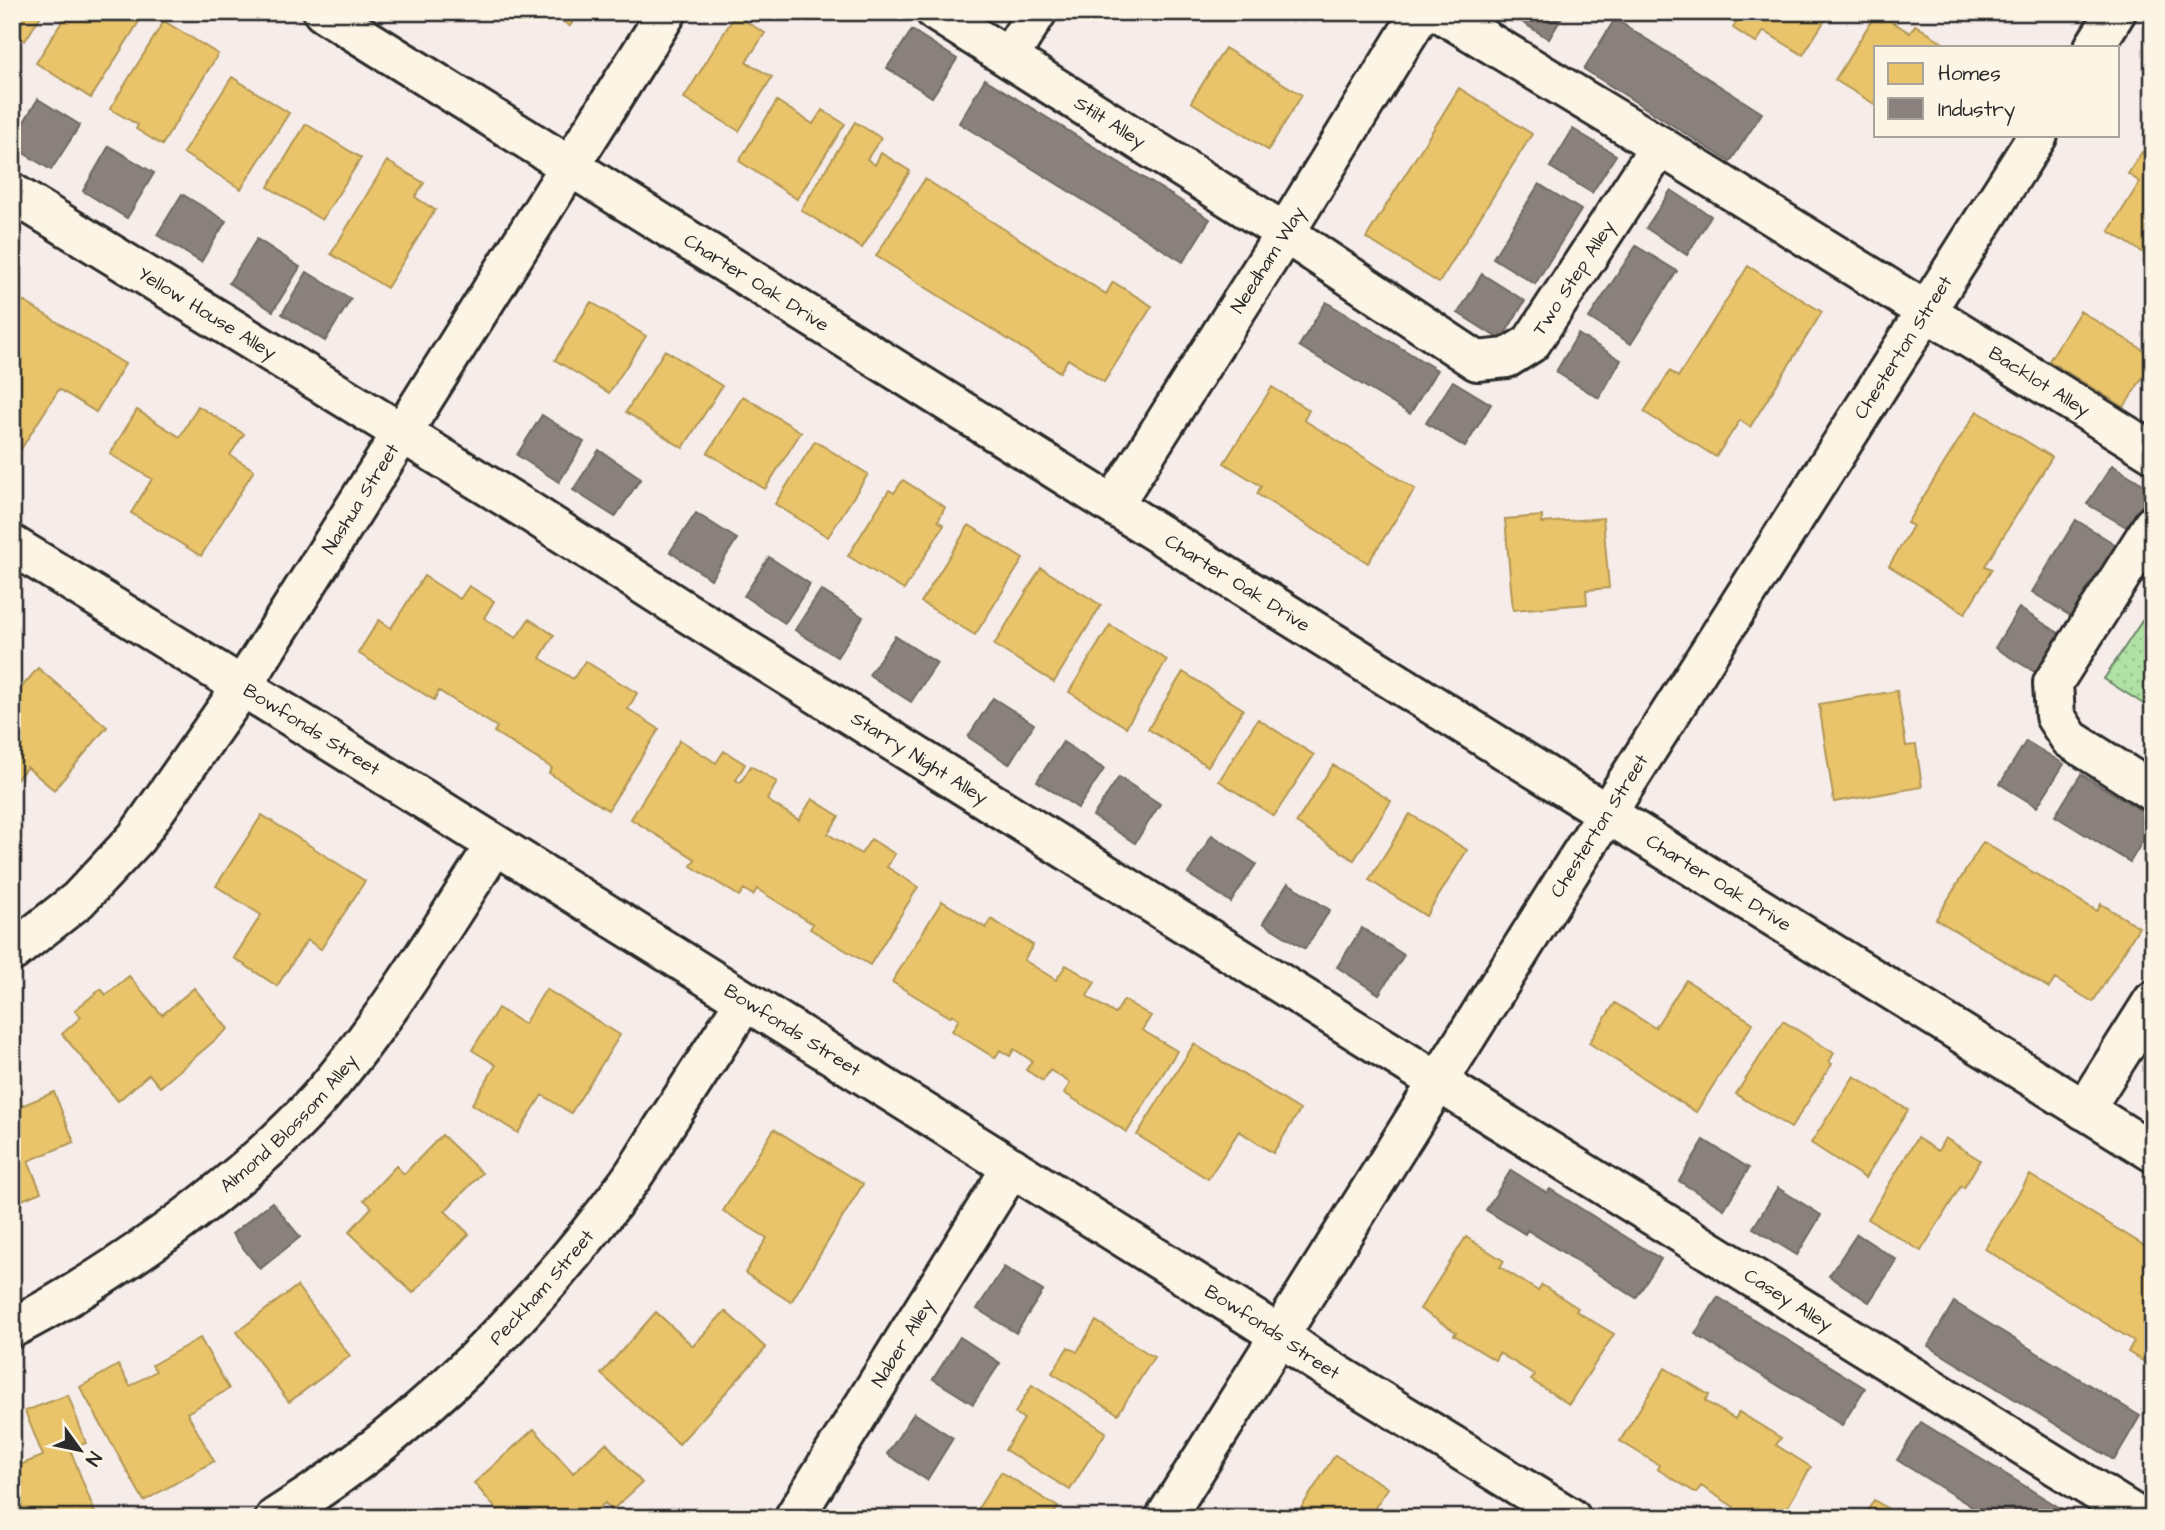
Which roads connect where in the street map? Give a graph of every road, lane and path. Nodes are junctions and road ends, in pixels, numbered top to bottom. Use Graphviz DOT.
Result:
graph roads {
  1 [pos="323,12"];
  2 [pos="667,12"];
  3 [pos="936,12"];
  4 [pos="1037,12"];
  5 [pos="1421,12"];
  6 [pos="1439,12"];
  7 [pos="2116,12"];
  8 [pos="2095,46"];
  9 [pos="1009,57"];
  10 [pos="2037,136"];
  11 [pos="1660,146"];
  12 [pos="570,166"];
  13 [pos="12,193"];
  14 [pos="1285,233"];
  15 [pos="1926,312"];
  16 [pos="402,434"];
  17 [pos="2153,452"];
  18 [pos="1113,505"];
  19 [pos="2153,525"];
  20 [pos="12,545"];
  21 [pos="242,687"];
  22 [pos="2153,792"];
  23 [pos="1606,813"];
  24 [pos="495,845"];
  25 [pos="12,952"];
  26 [pos="2153,1000"];
  27 [pos="745,1001"];
  28 [pos="1438,1082"];
  29 [pos="2084,1110"];
  30 [pos="2153,1152"];
  31 [pos="1012,1167"];
  32 [pos="12,1328"];
  33 [pos="1279,1335"];
  34 [pos="1551,1513"];
  35 [pos="275,1518"];
  36 [pos="794,1518"];
  37 [pos="1165,1518"];
  38 [pos="2140,1518"];
  1 -- 12 [label="street, Charter Oak Drive"];
  2 -- 12 [label="street, Nashua Street"];
  3 -- 9 [label="street, Stilt Alley"];
  4 -- 9 [label="street"];
  5 -- 14 [label="street, Needham Way"];
  6 -- 11 [label="street"];
  7 -- 8 [label="street"];
  9 -- 14 [label="street, Stilt Alley"];
  10 -- 15 [label="street, Chesterton Street"];
  11 -- 14 [label="street, Two Step Alley"];
  11 -- 15 [label="street"];
  12 -- 16 [label="street, Nashua Street"];
  12 -- 18 [label="street, Charter Oak Drive"];
  13 -- 16 [label="street, Yellow House Alley"];
  14 -- 18 [label="street, Needham Way"];
  15 -- 17 [label="street, Backlot Alley"];
  15 -- 23 [label="street, Chesterton Street"];
  16 -- 21 [label="street, Nashua Street"];
  16 -- 28 [label="street, Starry Night Alley"];
  18 -- 23 [label="street, Charter Oak Drive"];
  19 -- 22 [label="street"];
  20 -- 21 [label="street, Bowfonds Street"];
  21 -- 24 [label="street, Bowfonds Street"];
  21 -- 25 [label="street, Nashua Street"];
  23 -- 28 [label="street, Chesterton Street"];
  23 -- 29 [label="street, Charter Oak Drive"];
  24 -- 27 [label="street, Bowfonds Street"];
  24 -- 32 [label="street, Almond Blossom Alley"];
  26 -- 29 [label="street"];
  27 -- 31 [label="street, Bowfonds Street"];
  27 -- 35 [label="street, Peckham Street"];
  28 -- 33 [label="street, Chesterton Street"];
  28 -- 38 [label="street, Casey Alley"];
  29 -- 30 [label="street, Charter Oak Drive"];
  31 -- 33 [label="street, Bowfonds Street"];
  31 -- 36 [label="street, Naber Alley"];
  33 -- 34 [label="street, Bowfonds Street"];
  33 -- 37 [label="street, Chesterton Street"];
}
